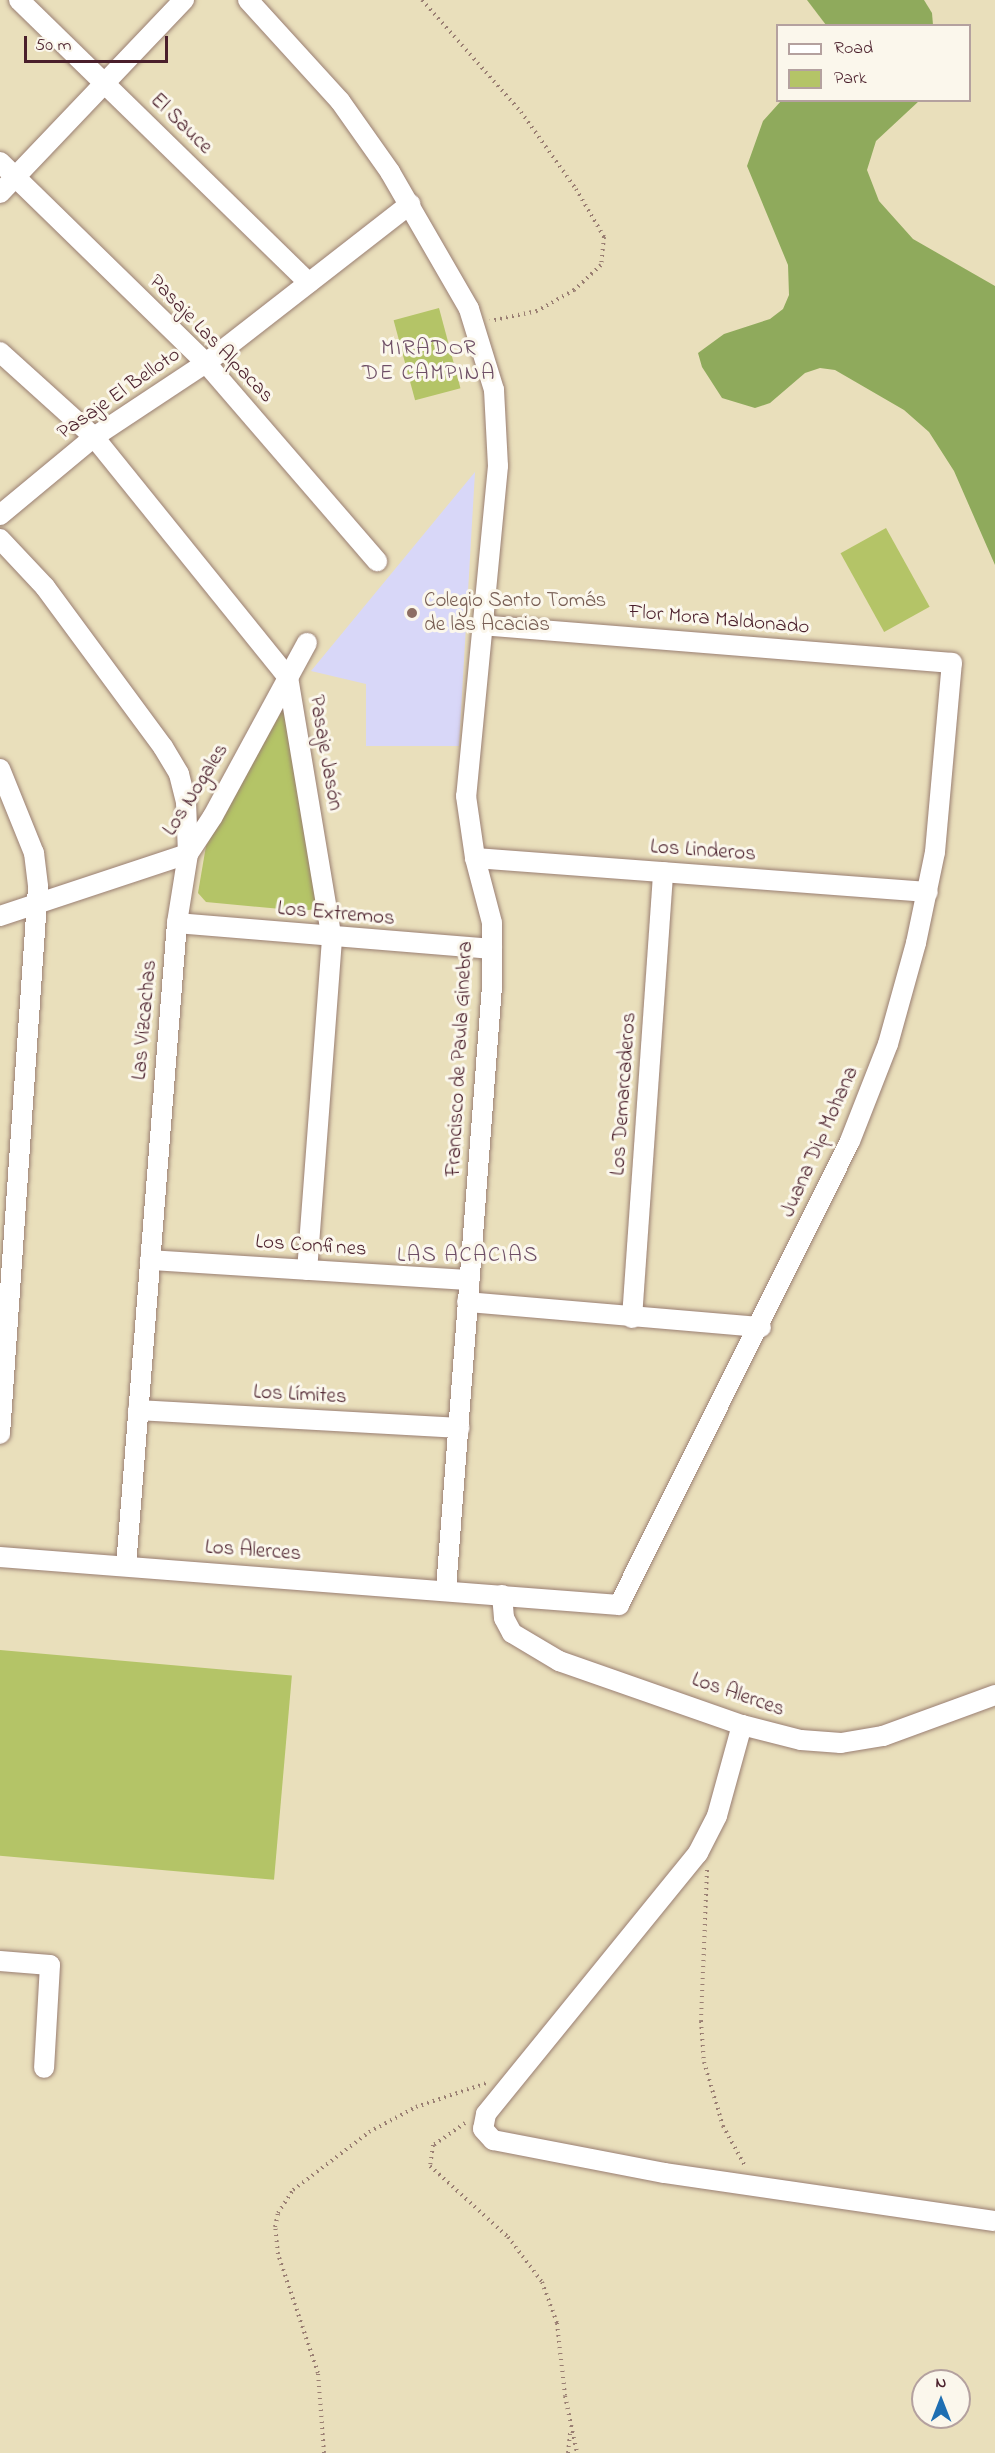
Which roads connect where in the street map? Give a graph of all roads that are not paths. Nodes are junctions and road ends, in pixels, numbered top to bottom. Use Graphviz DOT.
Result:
graph roads {
  1 [pos="19,0"];
  2 [pos="184,0"];
  3 [pos="248,0"];
  4 [pos="105,83"];
  5 [pos="0,162"];
  6 [pos="15,177"];
  7 [pos="0,193"];
  8 [pos="410,204"];
  9 [pos="309,283"];
  10 [pos="0,352"];
  11 [pos="206,363"];
  12 [pos="94,437"];
  13 [pos="0,515"];
  14 [pos="0,539"];
  15 [pos="376,561"];
  16 [pos="482,625"];
  17 [pos="307,643"];
  18 [pos="952,663"];
  19 [pos="288,677"];
  20 [pos="0,769"];
  21 [pos="188,854"];
  22 [pos="475,858"];
  23 [pos="663,872"];
  24 [pos="928,892"];
  25 [pos="37,906"];
  26 [pos="0,916"];
  27 [pos="177,923"];
  28 [pos="332,939"];
  29 [pos="492,950"];
  30 [pos="150,1260"];
  31 [pos="307,1270"];
  32 [pos="469,1280"];
  33 [pos="6,1297"];
  34 [pos="468,1302"];
  35 [pos="632,1318"];
  36 [pos="761,1327"];
  37 [pos="138,1410"];
  38 [pos="459,1428"];
  39 [pos="0,1434"];
  40 [pos="0,1557"];
  41 [pos="126,1566"];
  42 [pos="446,1589"];
  43 [pos="502,1595"];
  44 [pos="619,1605"];
  45 [pos="995,1695"];
  46 [pos="742,1725"];
  47 [pos="0,1961"];
  48 [pos="44,2068"];
  49 [pos="995,2221"];
  1 -- 4 [label="street, El Sauce"];
  2 -- 4 [label="street"];
  3 -- 8 [label="street, Francisco de Paula Ginebra"];
  4 -- 6 [label="street"];
  4 -- 9 [label="street, El Sauce"];
  5 -- 6 [label="street, Pasaje Las Alpacas"];
  6 -- 7 [label="street"];
  6 -- 11 [label="street, Pasaje Las Alpacas"];
  8 -- 9 [label="street, Pasaje El Belloto"];
  8 -- 16 [label="street, Francisco de Paula Ginebra"];
  9 -- 11 [label="street, Pasaje El Belloto"];
  10 -- 12 [label="street, Pasaje Jasón"];
  11 -- 12 [label="street, Pasaje El Belloto"];
  11 -- 15 [label="street, Pasaje Las Alpacas"];
  12 -- 13 [label="street, Pasaje El Belloto"];
  12 -- 19 [label="street, Pasaje Jasón"];
  14 -- 21 [label="street, Las Vizcachas"];
  16 -- 18 [label="street, Flor Mora Maldonado"];
  16 -- 22 [label="street, Francisco de Paula Ginebra"];
  17 -- 19 [label="street, Los Nogales"];
  18 -- 24 [label="street, Juana Dip Mohana"];
  19 -- 21 [label="street, Los Nogales"];
  19 -- 28 [label="street, Pasaje Jasón"];
  20 -- 25 [label="street"];
  21 -- 25 [label="street, Los Nogales"];
  21 -- 27 [label="street, Las Vizcachas"];
  22 -- 23 [label="street, Los Linderos"];
  22 -- 29 [label="street, Francisco de Paula Ginebra"];
  23 -- 24 [label="street, Los Linderos"];
  23 -- 35 [label="street, Los Demarcaderos"];
  24 -- 36 [label="street, Juana Dip Mohana"];
  25 -- 26 [label="street, Los Nogales"];
  25 -- 33 [label="street"];
  27 -- 28 [label="street, Los Extremos"];
  27 -- 30 [label="street, Las Vizcachas"];
  28 -- 29 [label="street, Los Extremos"];
  28 -- 31 [label="street, Pasaje Jasón"];
  29 -- 32 [label="street, Francisco de Paula Ginebra"];
  30 -- 31 [label="street, Los Confines"];
  30 -- 37 [label="street, Las Vizcachas"];
  31 -- 32 [label="street, Los Confines"];
  32 -- 34 [label="street, Francisco de Paula Ginebra"];
  33 -- 39 [label="street"];
  34 -- 35 [label="street"];
  34 -- 38 [label="street, Francisco de Paula Ginebra"];
  35 -- 36 [label="street"];
  36 -- 44 [label="street, Juana Dip Mohana"];
  37 -- 38 [label="street, Los Límites"];
  37 -- 41 [label="street, Las Vizcachas"];
  38 -- 42 [label="street, Francisco de Paula Ginebra"];
  40 -- 41 [label="street, Los Alerces"];
  41 -- 42 [label="street, Los Alerces"];
  42 -- 43 [label="street, Los Alerces"];
  43 -- 44 [label="street, Los Alerces"];
  43 -- 46 [label="street, Los Alerces"];
  45 -- 46 [label="street, Los Alerces"];
  46 -- 49 [label="street"];
  47 -- 48 [label="street"];
}
